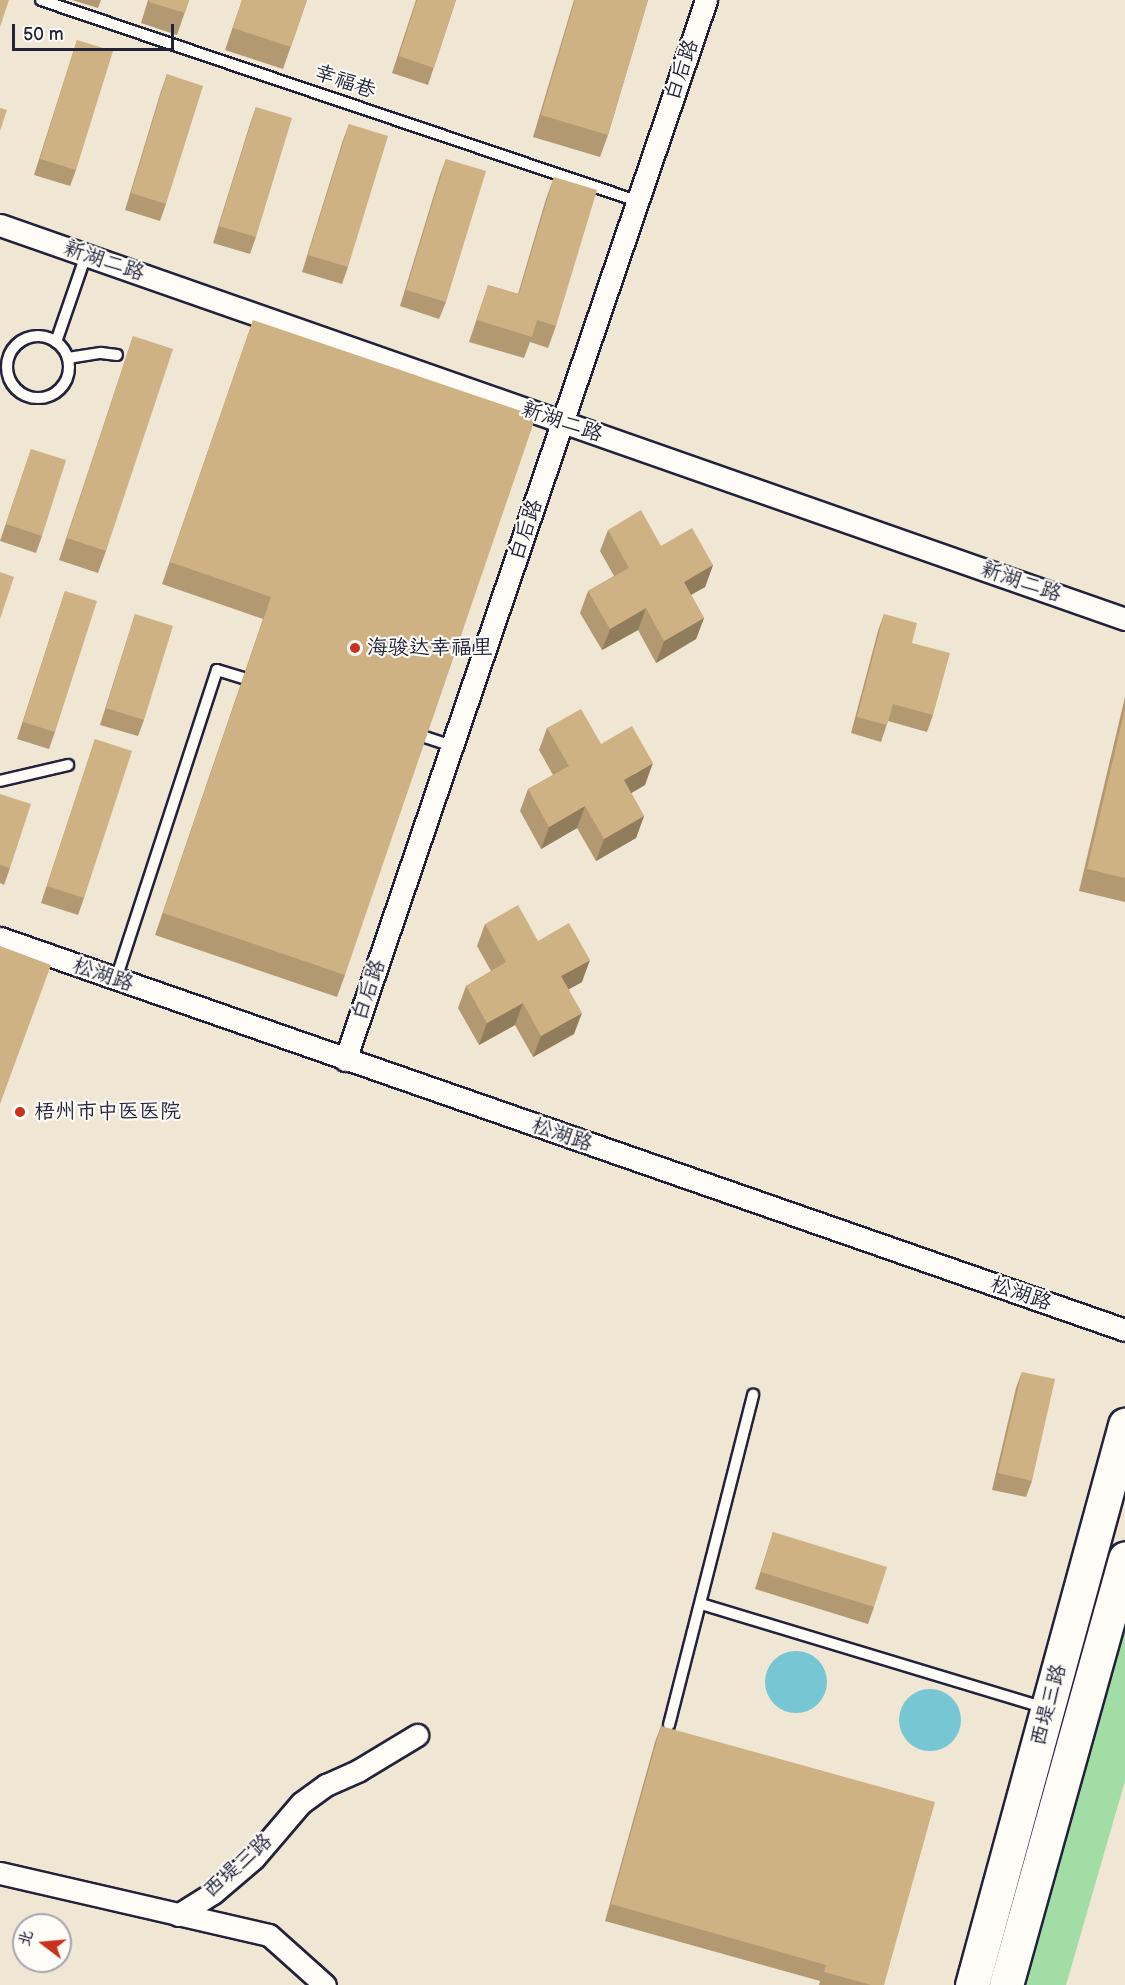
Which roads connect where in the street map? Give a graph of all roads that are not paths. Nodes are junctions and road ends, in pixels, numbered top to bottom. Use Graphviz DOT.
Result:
graph roads {
  1 [pos="41,0"];
  2 [pos="706,0"];
  3 [pos="637,201"];
  4 [pos="0,225"];
  5 [pos="86,255"];
  6 [pos="56,342"];
  7 [pos="117,355"];
  8 [pos="68,358"];
  9 [pos="4,359"];
  10 [pos="562,423"];
  11 [pos="1125,619"];
  12 [pos="243,678"];
  13 [pos="399,728"];
  14 [pos="452,746"];
  15 [pos="68,765"];
  16 [pos="0,781"];
  17 [pos="0,938"];
  18 [pos="116,979"];
  19 [pos="345,1060"];
  20 [pos="1125,1330"];
  21 [pos="753,1395"];
  22 [pos="1125,1425"];
  23 [pos="1125,1558"];
  24 [pos="701,1604"];
  25 [pos="1048,1709"];
  26 [pos="669,1725"];
  27 [pos="417,1735"];
  28 [pos="0,1873"];
  29 [pos="178,1915"];
  30 [pos="325,1985"];
  31 [pos="972,1985"];
  32 [pos="1006,1985"];
  1 -- 3 [label="lane, 幸福巷"];
  2 -- 3 [label="street, 白后路"];
  3 -- 10 [label="street, 白后路"];
  4 -- 5 [label="street, 新湖二路"];
  5 -- 6 [label="lane"];
  5 -- 10 [label="street, 新湖二路"];
  6 -- 8 [label="lane"];
  6 -- 9 [label="lane"];
  7 -- 8 [label="lane"];
  8 -- 9 [label="lane"];
  10 -- 11 [label="street, 新湖二路"];
  10 -- 14 [label="street, 白后路"];
  12 -- 18 [label="lane"];
  13 -- 14 [label="lane"];
  14 -- 19 [label="street, 白后路"];
  15 -- 16 [label="lane"];
  17 -- 18 [label="street, 松湖路"];
  18 -- 19 [label="street, 松湖路"];
  19 -- 20 [label="street, 松湖路"];
  21 -- 24 [label="lane"];
  22 -- 25 [label="main road, 西堤三路"];
  23 -- 32 [label="main road, 西堤三路"];
  24 -- 25 [label="lane"];
  24 -- 26 [label="lane"];
  25 -- 31 [label="main road, 西堤三路"];
  27 -- 29 [label="street, 西堤三路"];
  28 -- 29 [label="street"];
  29 -- 30 [label="street"];
}
